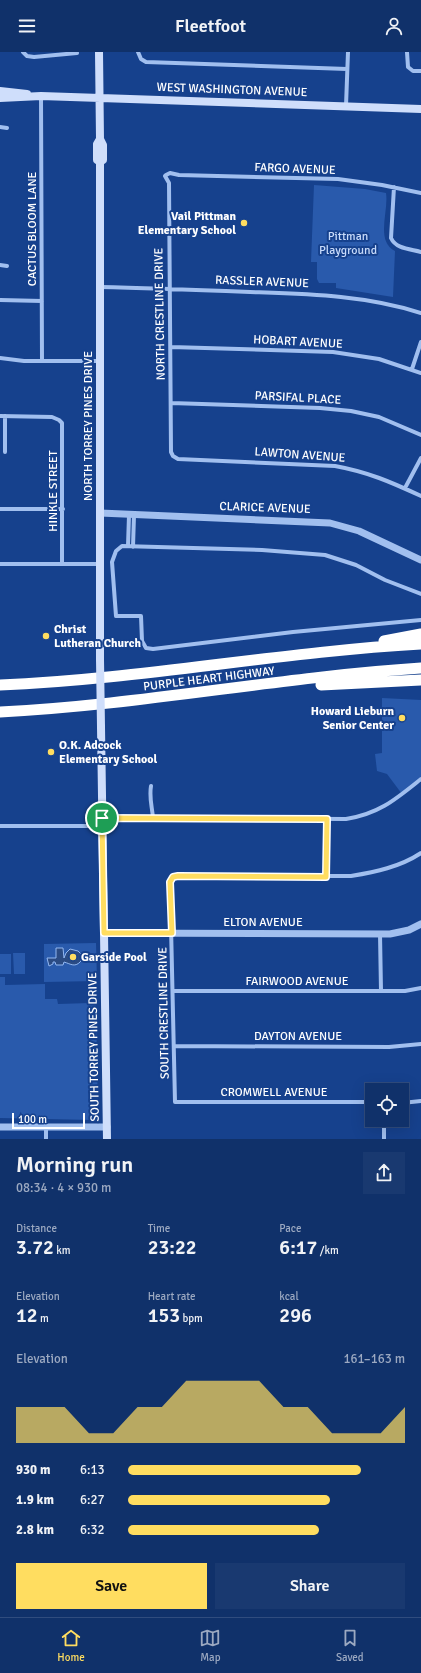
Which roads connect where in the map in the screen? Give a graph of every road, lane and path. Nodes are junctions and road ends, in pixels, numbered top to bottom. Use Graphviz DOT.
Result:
graph roads {
  1 [pos="23,52"];
  2 [pos="99,52"];
  3 [pos="138,52"];
  4 [pos="348,52"];
  5 [pos="407,52"];
  6 [pos="78,53"];
  7 [pos="347,69"];
  8 [pos="421,71"];
  9 [pos="0,91"];
  10 [pos="41,96"];
  11 [pos="0,98"];
  12 [pos="101,98"];
  13 [pos="346,106"];
  14 [pos="421,109"];
  15 [pos="0,127"];
  16 [pos="7,128"];
  17 [pos="168,174"];
  18 [pos="394,187"];
  19 [pos="421,193"];
  20 [pos="421,252"];
  21 [pos="0,266"];
  22 [pos="7,266"];
  23 [pos="100,287"];
  24 [pos="170,289"];
  25 [pos="0,300"];
  26 [pos="42,301"];
  27 [pos="421,313"];
  28 [pos="421,342"];
  29 [pos="171,347"];
  30 [pos="0,358"];
  31 [pos="42,361"];
  32 [pos="100,361"];
  33 [pos="412,369"];
  34 [pos="421,372"];
  35 [pos="171,403"];
  36 [pos="2,416"];
  37 [pos="421,435"];
  38 [pos="5,452"];
  39 [pos="173,456"];
  40 [pos="421,458"];
  41 [pos="405,488"];
  42 [pos="421,496"];
  43 [pos="0,509"];
  44 [pos="63,509"];
  45 [pos="100,513"];
  46 [pos="131,515"];
  47 [pos="130,546"];
  48 [pos="421,560"];
  49 [pos="0,564"];
  50 [pos="62,564"];
  51 [pos="100,564"];
  52 [pos="421,594"];
  53 [pos="421,620"];
  54 [pos="421,634"];
  55 [pos="421,644"];
  56 [pos="304,654"];
  57 [pos="421,668"];
  58 [pos="421,680"];
  59 [pos="0,684"];
  60 [pos="235,688"];
  61 [pos="100,691"];
  62 [pos="0,712"];
  63 [pos="421,780"];
  64 [pos="151,786"];
  65 [pos="153,818"];
  66 [pos="327,819"];
  67 [pos="102,822"];
  68 [pos="0,826"];
  69 [pos="421,853"];
  70 [pos="326,877"];
  71 [pos="421,924"];
  72 [pos="104,933"];
  73 [pos="172,933"];
  74 [pos="380,934"];
  75 [pos="421,988"];
  76 [pos="173,991"];
  77 [pos="381,991"];
  78 [pos="421,1044"];
  79 [pos="174,1046"];
  80 [pos="421,1101"];
  81 [pos="176,1102"];
  82 [pos="365,1102"];
  83 [pos="409,1102"];
  84 [pos="0,1127"];
  85 [pos="46,1127"];
  86 [pos="107,1127"];
  87 [pos="384,1127"];
  88 [pos="46,1139"];
  89 [pos="107,1139"];
  90 [pos="384,1139"];
  1 -- 6 [label="street"];
  2 -- 12 [label="main road, NORTH TORREY PINES DRIVE"];
  3 -- 7 [label="street"];
  4 -- 7 [label="street"];
  5 -- 8 [label="street"];
  7 -- 13 [label="street"];
  9 -- 10 [label="main road, WEST WASHINGTON AVENUE"];
  10 -- 11 [label="main road, WEST WASHINGTON AVENUE"];
  10 -- 12 [label="main road, WEST WASHINGTON AVENUE"];
  10 -- 26 [label="street, CACTUS BLOOM LANE"];
  12 -- 13 [label="main road, WEST WASHINGTON AVENUE"];
  12 -- 23 [label="main road, NORTH TORREY PINES DRIVE"];
  13 -- 14 [label="main road, WEST WASHINGTON AVENUE"];
  15 -- 16 [label="street"];
  17 -- 18 [label="street, FARGO AVENUE"];
  17 -- 24 [label="street, NORTH CRESTLINE DRIVE"];
  18 -- 19 [label="street, FARGO AVENUE"];
  18 -- 20 [label="street"];
  21 -- 22 [label="street"];
  23 -- 24 [label="street, RASSLER AVENUE"];
  23 -- 32 [label="main road, NORTH TORREY PINES DRIVE"];
  24 -- 27 [label="street, RASSLER AVENUE"];
  24 -- 29 [label="street, NORTH CRESTLINE DRIVE"];
  25 -- 26 [label="street"];
  26 -- 31 [label="street, CACTUS BLOOM LANE"];
  28 -- 33 [label="street"];
  29 -- 33 [label="street, HOBART AVENUE"];
  29 -- 35 [label="street, NORTH CRESTLINE DRIVE"];
  30 -- 31 [label="street"];
  31 -- 32 [label="street"];
  32 -- 45 [label="main road, NORTH TORREY PINES DRIVE"];
  33 -- 34 [label="street, HOBART AVENUE"];
  35 -- 37 [label="street, PARSIFAL PLACE"];
  35 -- 39 [label="street, NORTH CRESTLINE DRIVE"];
  36 -- 38 [label="street"];
  36 -- 44 [label="street, HINKLE STREET"];
  39 -- 41 [label="street, LAWTON AVENUE"];
  40 -- 41 [label="street"];
  41 -- 42 [label="street, LAWTON AVENUE"];
  43 -- 44 [label="street"];
  44 -- 50 [label="street, HINKLE STREET"];
  45 -- 46 [label="street, CLARICE AVENUE"];
  45 -- 51 [label="main road, NORTH TORREY PINES DRIVE"];
  46 -- 47 [label="street"];
  46 -- 48 [label="street, CLARICE AVENUE"];
  47 -- 52 [label="street"];
  47 -- 53 [label="street"];
  49 -- 50 [label="street"];
  50 -- 51 [label="street"];
  51 -- 61 [label="main road, NORTH TORREY PINES DRIVE, bridge"];
  54 -- 56 [label="highway"];
  55 -- 56 [label="highway, PURPLE HEART HIGHWAY"];
  56 -- 59 [label="highway, PURPLE HEART HIGHWAY"];
  57 -- 60 [label="highway, PURPLE HEART HIGHWAY"];
  58 -- 60 [label="highway"];
  60 -- 62 [label="highway, PURPLE HEART HIGHWAY"];
  61 -- 67 [label="main road, SOUTH TORREY PINES DRIVE, bridge"];
  63 -- 66 [label="street"];
  64 -- 65 [label="street"];
  65 -- 66 [label="street"];
  65 -- 67 [label="street"];
  66 -- 70 [label="street"];
  67 -- 68 [label="street"];
  67 -- 72 [label="main road, SOUTH TORREY PINES DRIVE"];
  69 -- 70 [label="street"];
  70 -- 73 [label="street, SOUTH CRESTLINE DRIVE"];
  71 -- 74 [label="street, ELTON AVENUE"];
  72 -- 73 [label="street, ELTON AVENUE"];
  72 -- 86 [label="main road, SOUTH TORREY PINES DRIVE"];
  73 -- 74 [label="street, ELTON AVENUE"];
  73 -- 76 [label="street, SOUTH CRESTLINE DRIVE"];
  74 -- 77 [label="street"];
  75 -- 77 [label="street, FAIRWOOD AVENUE"];
  76 -- 77 [label="street, FAIRWOOD AVENUE"];
  76 -- 79 [label="street, SOUTH CRESTLINE DRIVE"];
  78 -- 79 [label="street, DAYTON AVENUE"];
  79 -- 81 [label="street, SOUTH CRESTLINE DRIVE"];
  80 -- 83 [label="street"];
  81 -- 82 [label="street, CROMWELL AVENUE"];
  84 -- 85 [label="street"];
  85 -- 86 [label="street"];
  85 -- 88 [label="street"];
  86 -- 89 [label="main road, SOUTH TORREY PINES DRIVE"];
  87 -- 90 [label="street"];
}
